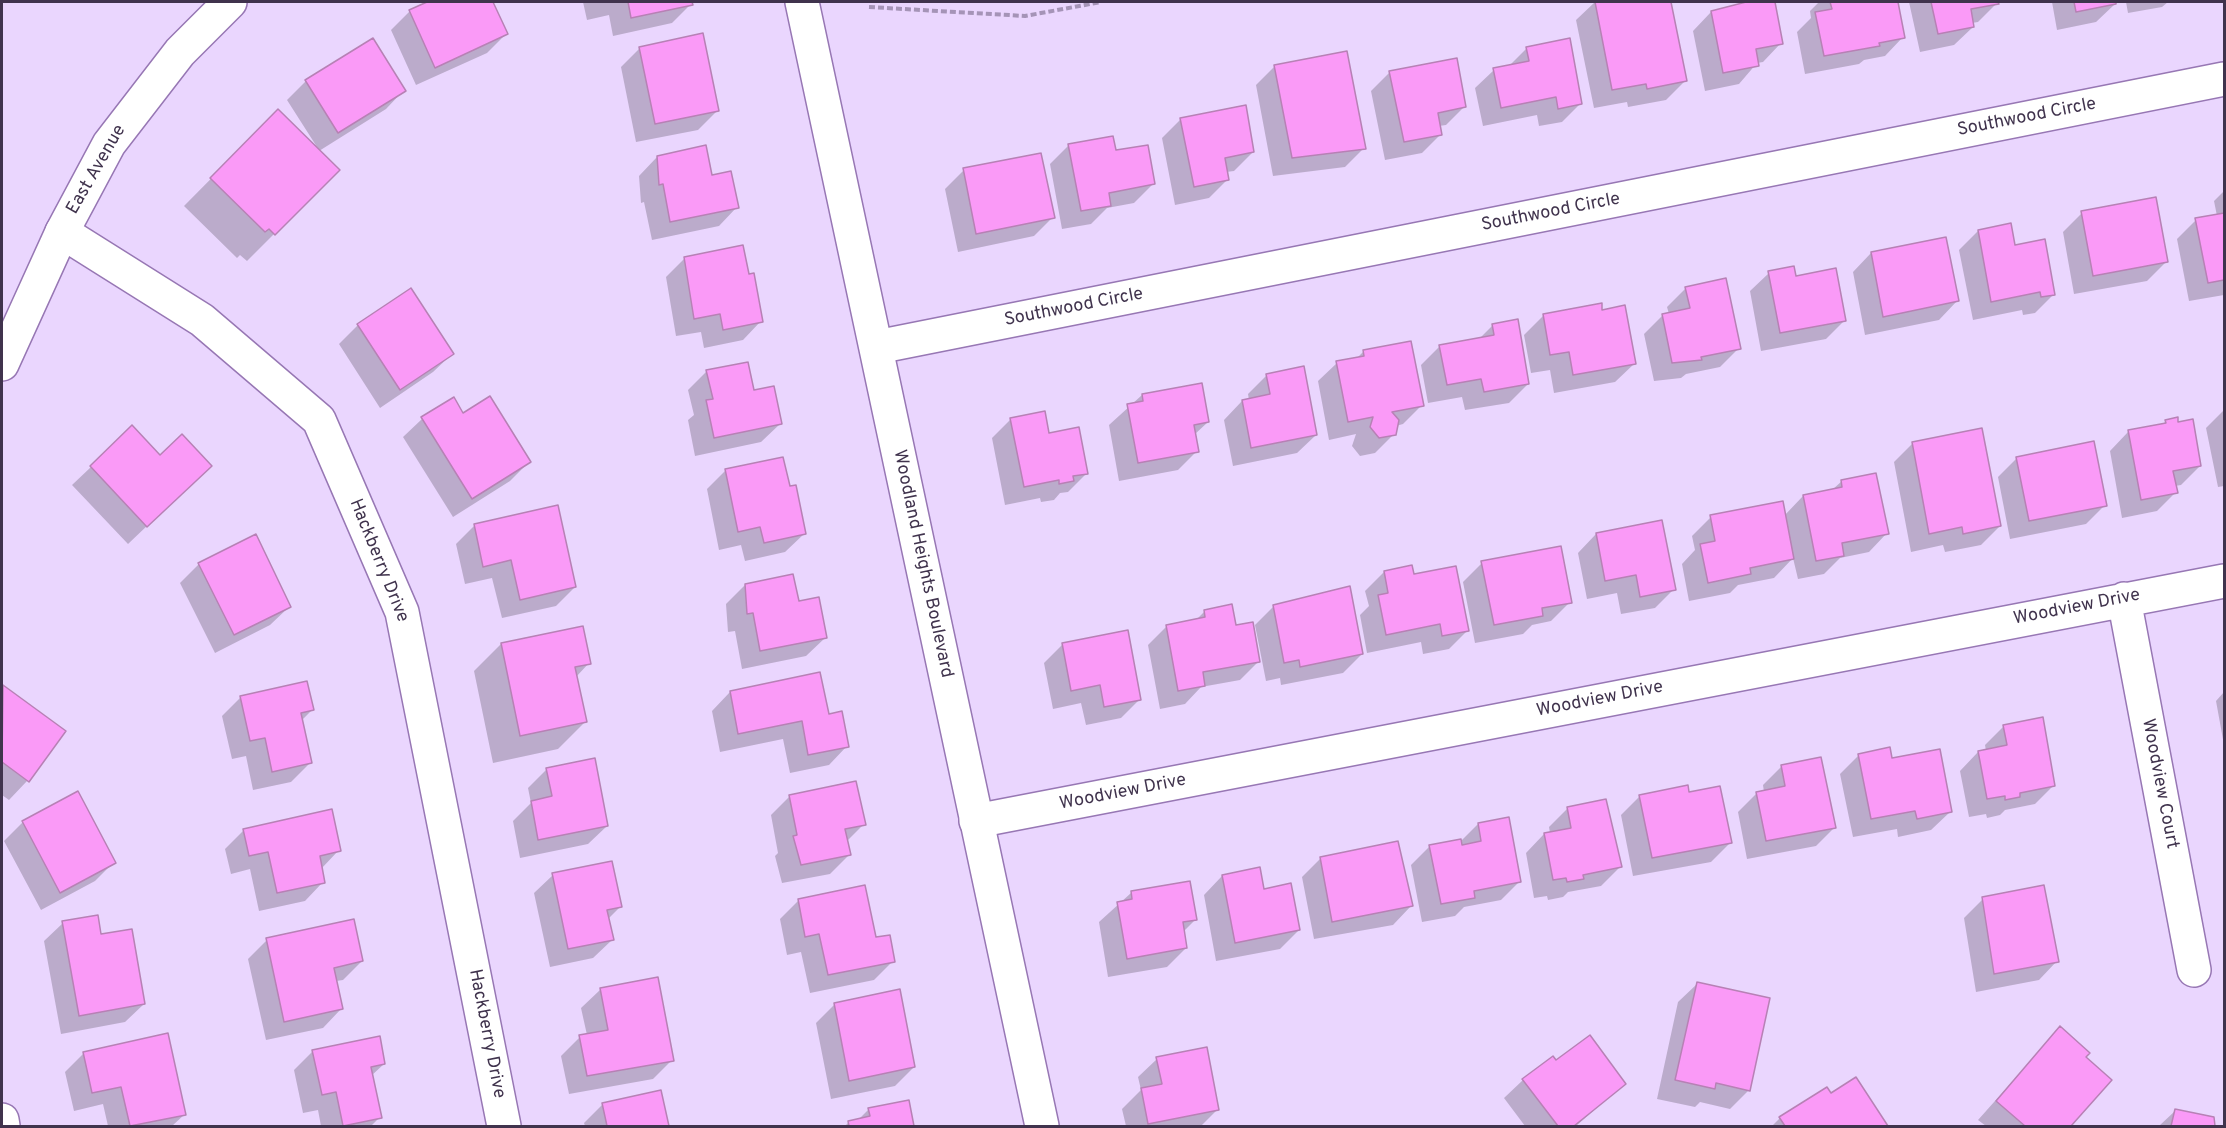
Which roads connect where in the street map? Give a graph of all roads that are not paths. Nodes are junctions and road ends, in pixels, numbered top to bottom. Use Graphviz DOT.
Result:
graph roads {
  1 [pos="230,2"];
  2 [pos="802,2"];
  3 [pos="2224,79"];
  4 [pos="62,232"];
  5 [pos="877,347"];
  6 [pos="2,364"];
  7 [pos="2224,581"];
  8 [pos="2124,599"];
  9 [pos="976,820"];
  10 [pos="2194,970"];
  11 [pos="2,1120"];
  12 [pos="3,1126"];
  13 [pos="504,1126"];
  14 [pos="1042,1126"];
  1 -- 4 [label="street, East Avenue"];
  2 -- 5 [label="street, Woodland Heights Boulevard"];
  3 -- 5 [label="street, Southwood Circle"];
  4 -- 6 [label="street, East Avenue"];
  4 -- 13 [label="street, Hackberry Drive"];
  5 -- 9 [label="street, Woodland Heights Boulevard"];
  7 -- 8 [label="street, Woodview Drive"];
  8 -- 9 [label="street, Woodview Drive"];
  8 -- 10 [label="street, Woodview Court"];
  9 -- 14 [label="street, Woodland Heights Boulevard"];
  11 -- 12 [label="street"];
}
